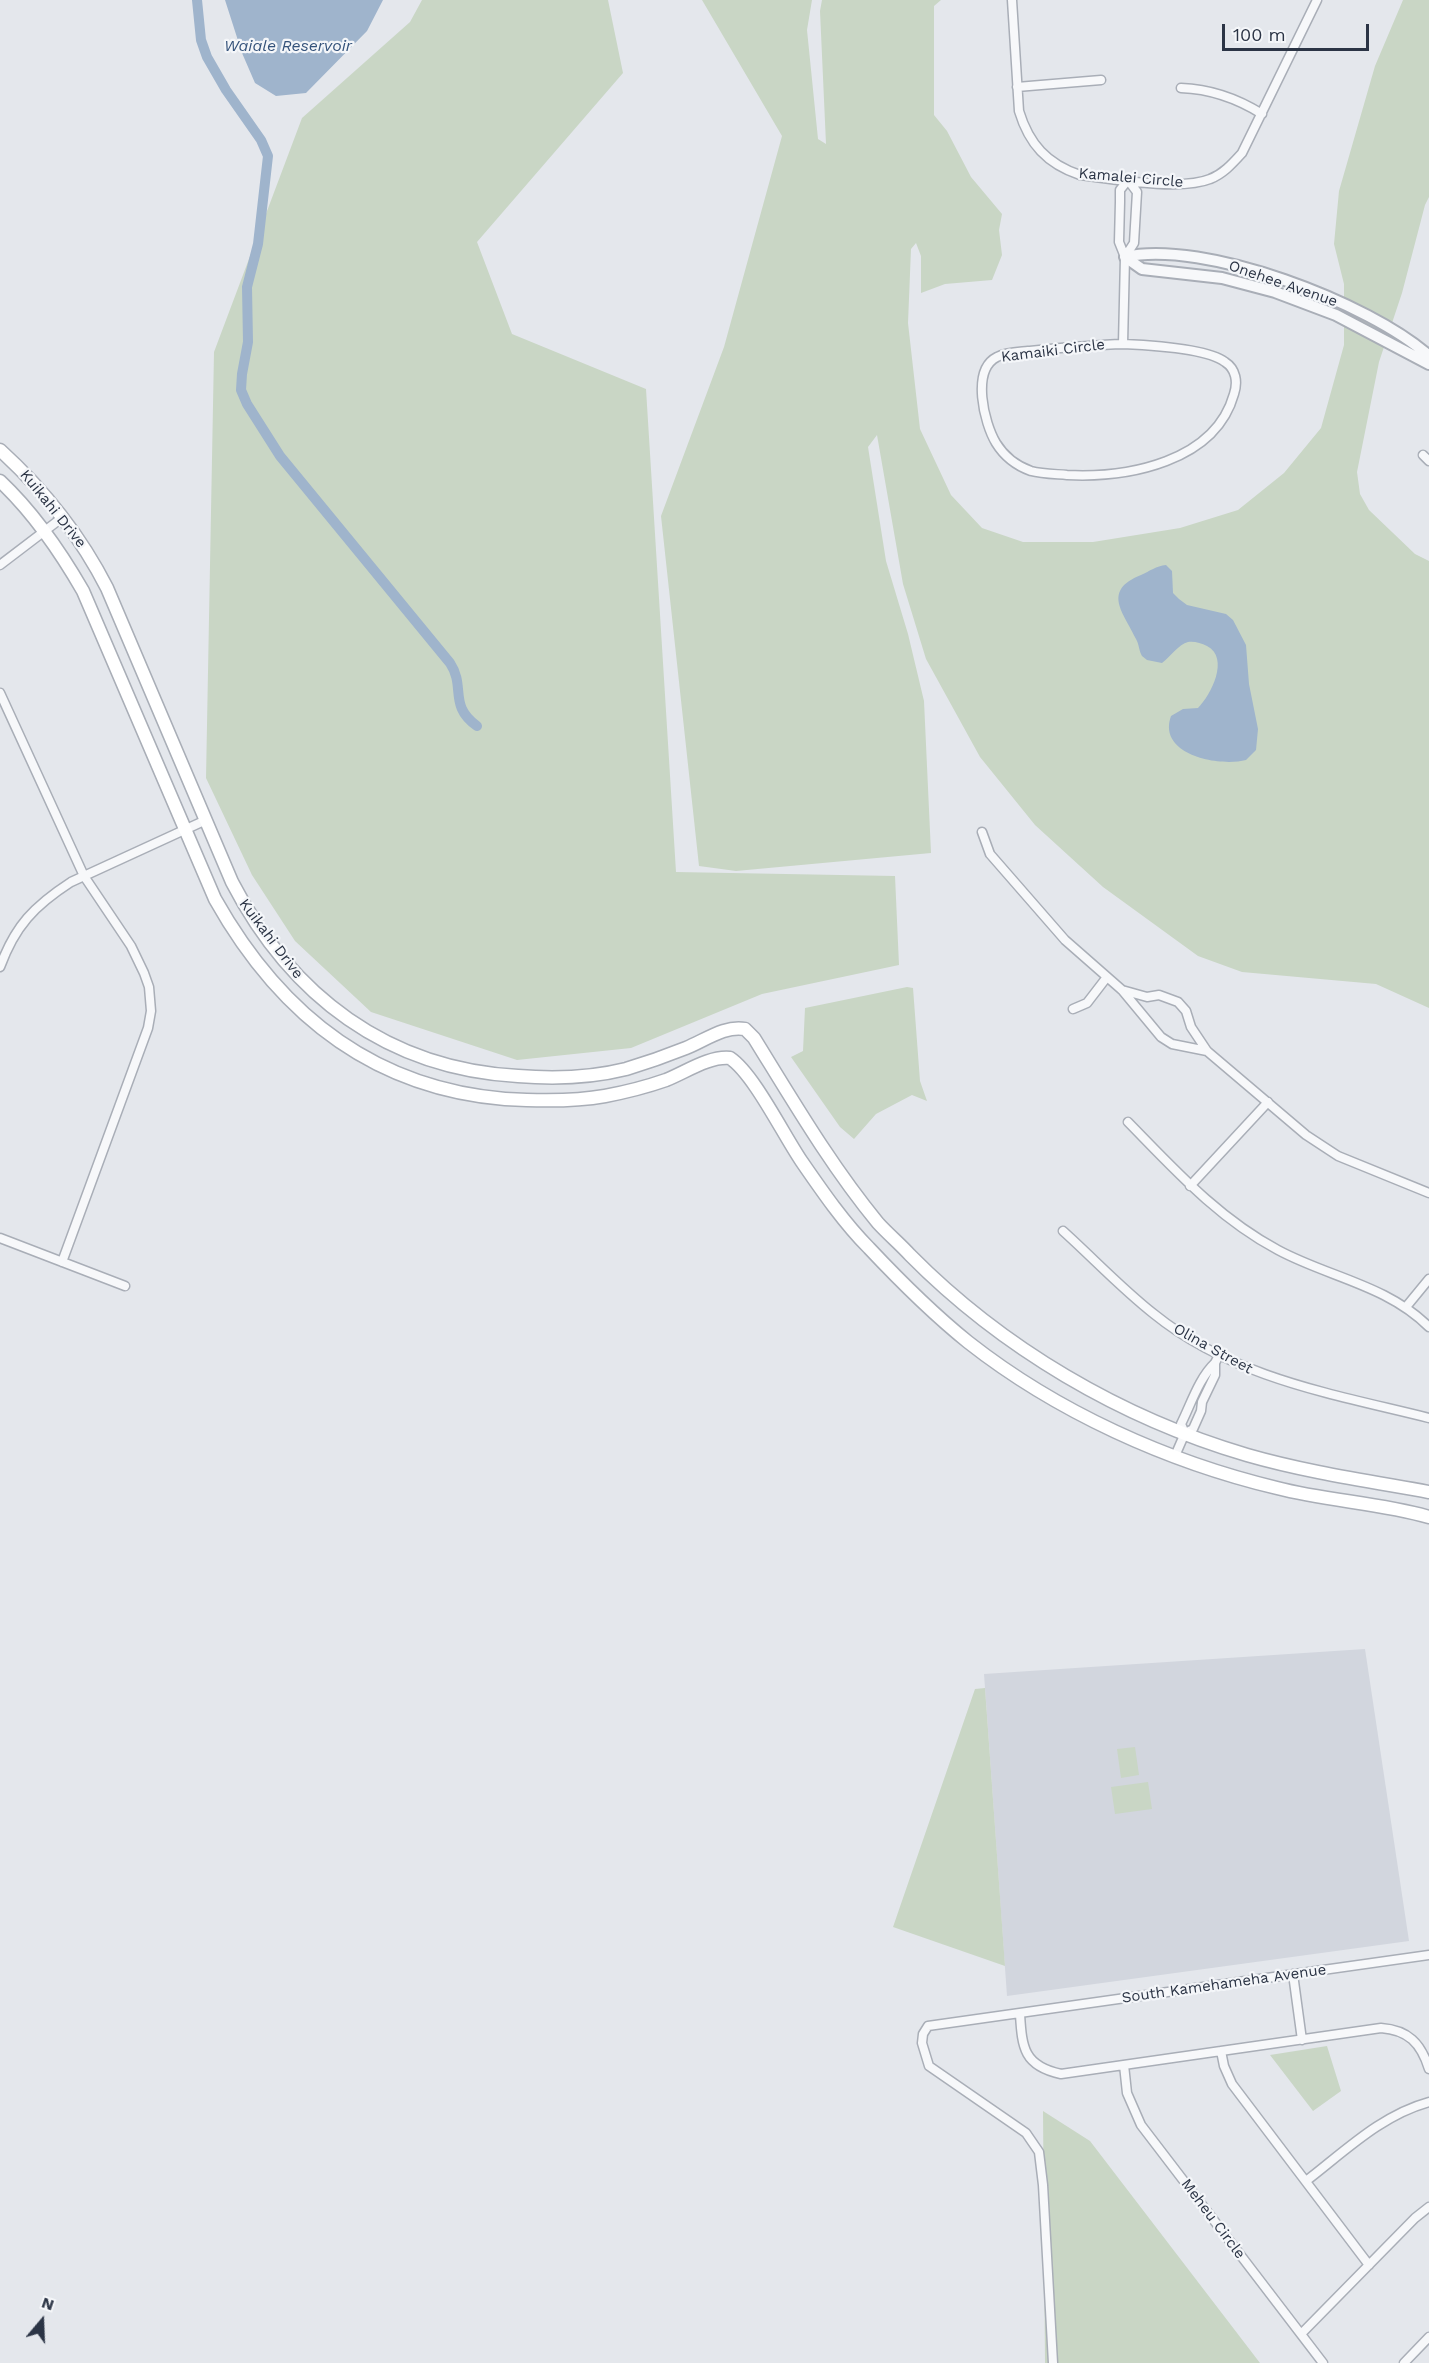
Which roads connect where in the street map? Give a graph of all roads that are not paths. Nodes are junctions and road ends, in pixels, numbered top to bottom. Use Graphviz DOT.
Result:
graph roads {
  1 [pos="1012,0"];
  2 [pos="1316,0"];
  3 [pos="1101,80"];
  4 [pos="1017,87"];
  5 [pos="1181,88"];
  6 [pos="1262,114"];
  7 [pos="1128,180"];
  8 [pos="1125,257"];
  9 [pos="1123,344"];
  10 [pos="1429,356"];
  11 [pos="1429,364"];
  12 [pos="0,450"];
  13 [pos="0,482"];
  14 [pos="63,517"];
  15 [pos="45,532"];
  16 [pos="0,565"];
  17 [pos="0,693"];
  18 [pos="206,820"];
  19 [pos="185,829"];
  20 [pos="982,832"];
  21 [pos="84,876"];
  22 [pos="0,967"];
  23 [pos="1107,977"];
  24 [pos="1122,990"];
  25 [pos="1073,1009"];
  26 [pos="1207,1051"];
  27 [pos="1268,1102"];
  28 [pos="1128,1122"];
  29 [pos="1190,1186"];
  30 [pos="1429,1193"];
  31 [pos="1064,1231"];
  32 [pos="0,1238"];
  33 [pos="62,1262"];
  34 [pos="1429,1279"];
  35 [pos="125,1286"];
  36 [pos="1406,1307"];
  37 [pos="1429,1327"];
  38 [pos="1217,1359"];
  39 [pos="1429,1418"];
  40 [pos="1185,1433"];
  41 [pos="1175,1456"];
  42 [pos="1429,1492"];
  43 [pos="1429,1517"];
  44 [pos="1429,1955"];
  45 [pos="1293,1974"];
  46 [pos="1020,2014"];
  47 [pos="1302,2040"];
  48 [pos="1221,2051"];
  49 [pos="1124,2065"];
  50 [pos="1429,2069"];
  51 [pos="1429,2102"];
  52 [pos="1306,2181"];
  53 [pos="1429,2207"];
  54 [pos="1368,2265"];
  55 [pos="1301,2334"];
  56 [pos="1429,2337"];
  57 [pos="1053,2363"];
  58 [pos="1323,2363"];
  59 [pos="1404,2363"];
  1 -- 4 [label="street, Kamalei Circle"];
  2 -- 6 [label="street, Kamalei Circle"];
  3 -- 4 [label="street"];
  4 -- 7 [label="street, Kamalei Circle"];
  5 -- 6 [label="street"];
  6 -- 7 [label="street, Kamalei Circle"];
  7 -- 8 [label="street"];
  7 -- 8 [label="street"];
  8 -- 9 [label="street"];
  8 -- 10 [label="street, Onehee Avenue"];
  8 -- 11 [label="street, Onehee Avenue"];
  9 -- 9 [label="street, Kamaiki Circle"];
  12 -- 14 [label="main road, Kuikahi Drive"];
  13 -- 15 [label="main road, Kuikahi Drive"];
  14 -- 15 [label="street"];
  14 -- 18 [label="main road, Kuikahi Drive"];
  15 -- 16 [label="street"];
  15 -- 19 [label="main road, Kuikahi Drive"];
  17 -- 21 [label="street"];
  18 -- 19 [label="street"];
  18 -- 40 [label="main road, Kuikahi Drive"];
  19 -- 21 [label="street"];
  19 -- 41 [label="main road, Kuikahi Drive"];
  20 -- 23 [label="street"];
  21 -- 22 [label="street"];
  21 -- 33 [label="street"];
  23 -- 24 [label="street"];
  23 -- 25 [label="street"];
  24 -- 26 [label="street"];
  24 -- 26 [label="street"];
  26 -- 27 [label="street"];
  27 -- 29 [label="street"];
  27 -- 30 [label="street"];
  28 -- 29 [label="street"];
  29 -- 36 [label="street"];
  31 -- 38 [label="street, Olina Street"];
  32 -- 33 [label="street"];
  33 -- 35 [label="street"];
  34 -- 36 [label="street"];
  36 -- 37 [label="street"];
  38 -- 39 [label="street, Olina Street"];
  38 -- 40 [label="street"];
  40 -- 41 [label="street"];
  40 -- 42 [label="main road"];
  41 -- 43 [label="main road"];
  44 -- 45 [label="street, South Kamehameha Avenue"];
  45 -- 46 [label="street, South Kamehameha Avenue"];
  45 -- 47 [label="street"];
  46 -- 49 [label="street"];
  46 -- 57 [label="street, South Kamehameha Avenue"];
  47 -- 48 [label="street"];
  47 -- 50 [label="street"];
  48 -- 49 [label="street"];
  48 -- 52 [label="street"];
  49 -- 55 [label="street, Meheu Circle"];
  51 -- 52 [label="street"];
  52 -- 54 [label="street"];
  53 -- 54 [label="street"];
  54 -- 55 [label="street"];
  55 -- 58 [label="street, Meheu Circle"];
  56 -- 59 [label="street"];
}
